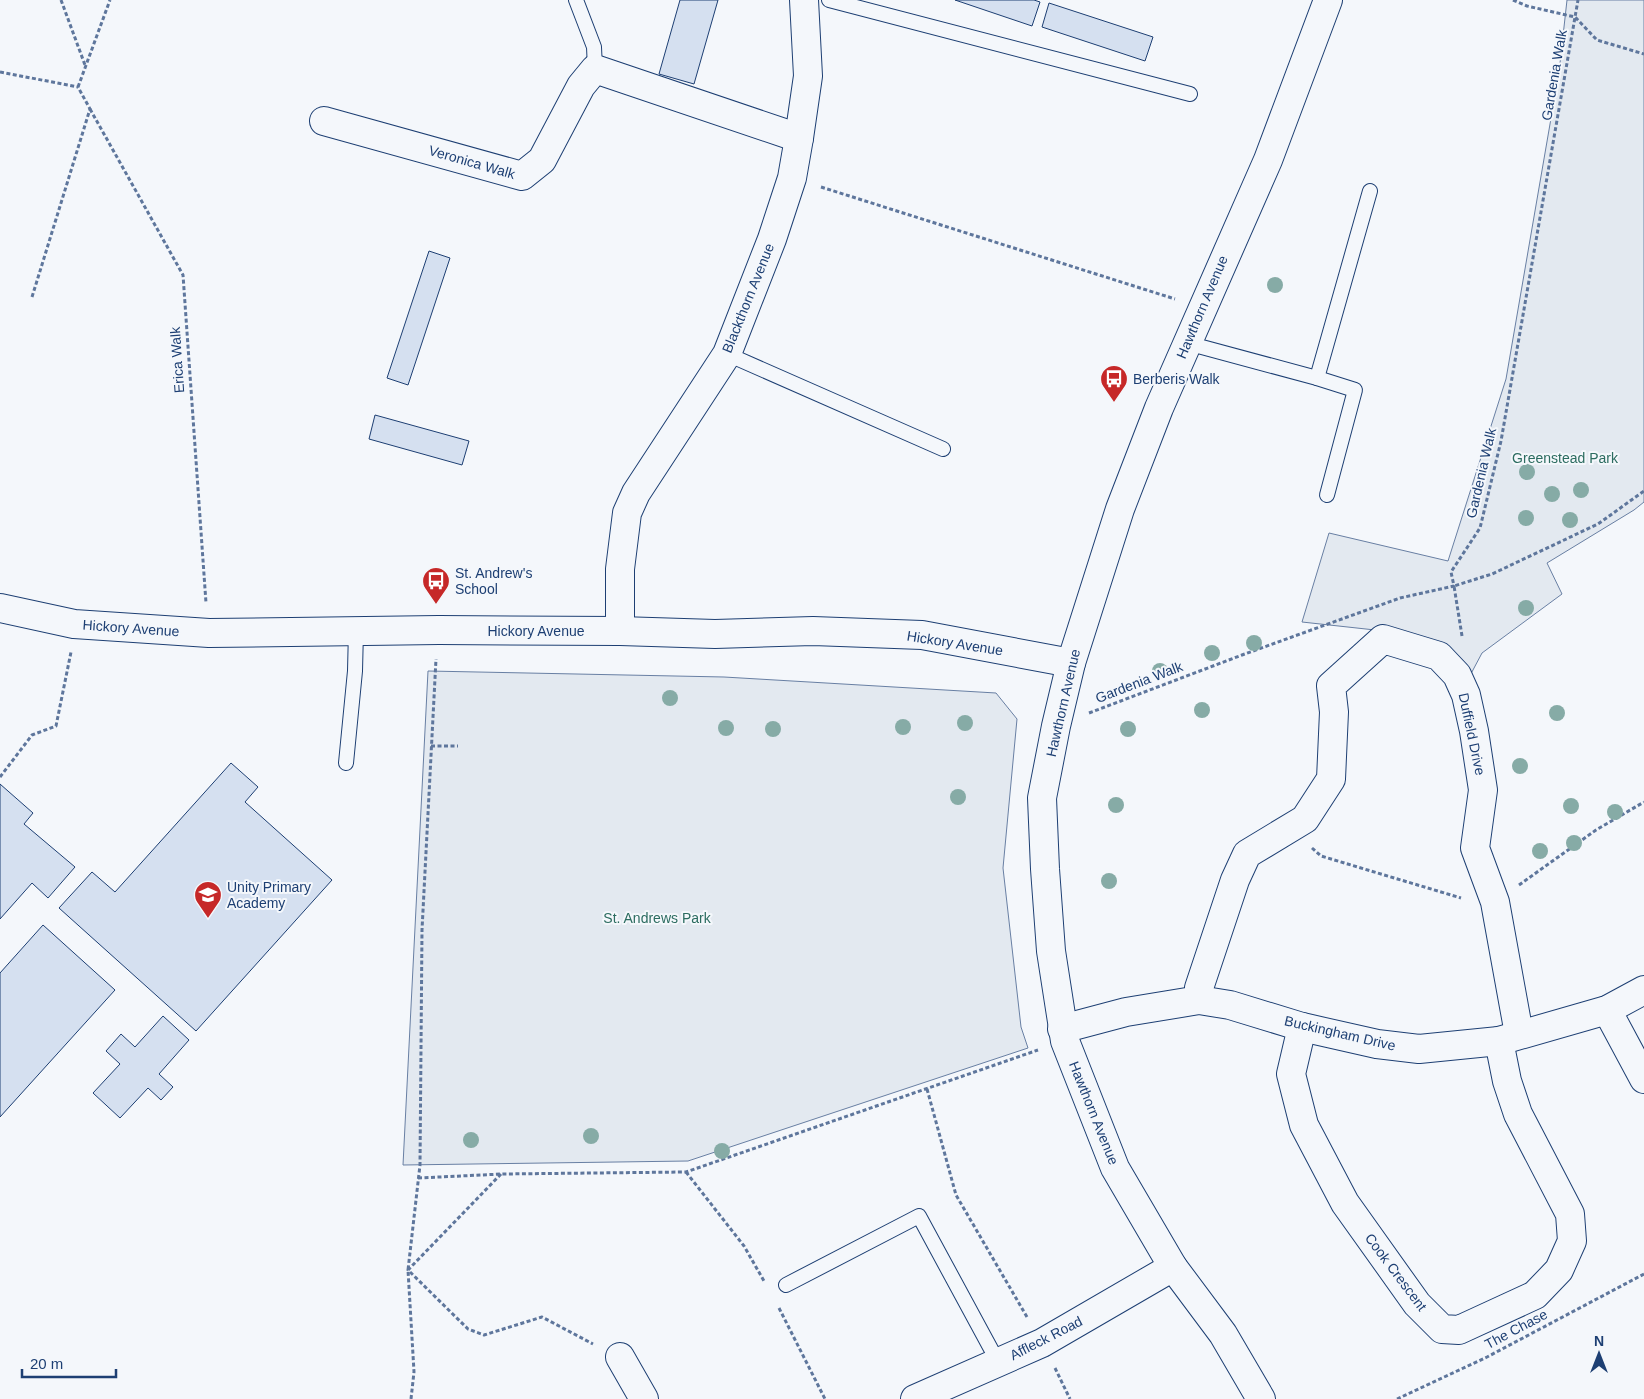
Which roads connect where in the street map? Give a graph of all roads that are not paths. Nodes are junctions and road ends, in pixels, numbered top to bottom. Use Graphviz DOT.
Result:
graph roads {
  1 [pos="576,0"];
  2 [pos="804,0"];
  3 [pos="829,0"];
  4 [pos="1328,0"];
  5 [pos="596,70"];
  6 [pos="1190,94"];
  7 [pos="324,120"];
  8 [pos="799,138"];
  9 [pos="1370,191"];
  10 [pos="1187,343"];
  11 [pos="726,354"];
  12 [pos="1317,378"];
  13 [pos="943,449"];
  14 [pos="1328,495"];
  15 [pos="0,608"];
  16 [pos="356,630"];
  17 [pos="620,631"];
  18 [pos="1071,663"];
  19 [pos="346,763"];
  20 [pos="1644,990"];
  21 [pos="1199,1000"];
  22 [pos="1607,1010"];
  23 [pos="1302,1027"];
  24 [pos="1063,1035"];
  25 [pos="1509,1038"];
  26 [pos="1644,1079"];
  27 [pos="1173,1267"];
  28 [pos="786,1285"];
  29 [pos="620,1357"];
  30 [pos="998,1362"];
  31 [pos="644,1399"];
  32 [pos="915,1399"];
  33 [pos="1262,1399"];
  1 -- 5 [label="lane"];
  2 -- 8 [label="street, Blackthorn Avenue"];
  3 -- 6 [label="lane"];
  4 -- 10 [label="street, Hawthorn Avenue"];
  5 -- 7 [label="street, Veronica Walk"];
  5 -- 8 [label="street"];
  8 -- 11 [label="street, Blackthorn Avenue"];
  9 -- 12 [label="lane"];
  10 -- 12 [label="lane"];
  10 -- 18 [label="street, Hawthorn Avenue"];
  11 -- 13 [label="lane"];
  11 -- 17 [label="street, Blackthorn Avenue"];
  12 -- 14 [label="lane"];
  15 -- 16 [label="street, Hickory Avenue"];
  16 -- 17 [label="street, Hickory Avenue"];
  16 -- 19 [label="lane"];
  17 -- 18 [label="street, Hickory Avenue"];
  18 -- 24 [label="street, Hawthorn Avenue"];
  20 -- 22 [label="street, Buckingham Drive"];
  21 -- 23 [label="street, Buckingham Drive"];
  21 -- 24 [label="street, Buckingham Drive"];
  21 -- 25 [label="street, Duffield Drive"];
  22 -- 25 [label="street, Buckingham Drive"];
  22 -- 26 [label="street"];
  23 -- 25 [label="street, Buckingham Drive"];
  23 -- 25 [label="street, Cook Crescent"];
  24 -- 27 [label="street, Hawthorn Avenue"];
  27 -- 30 [label="street, Affleck Road"];
  27 -- 33 [label="street, Hawthorn Avenue"];
  28 -- 30 [label="lane"];
  29 -- 31 [label="street"];
  30 -- 32 [label="street, Affleck Road"];
}
